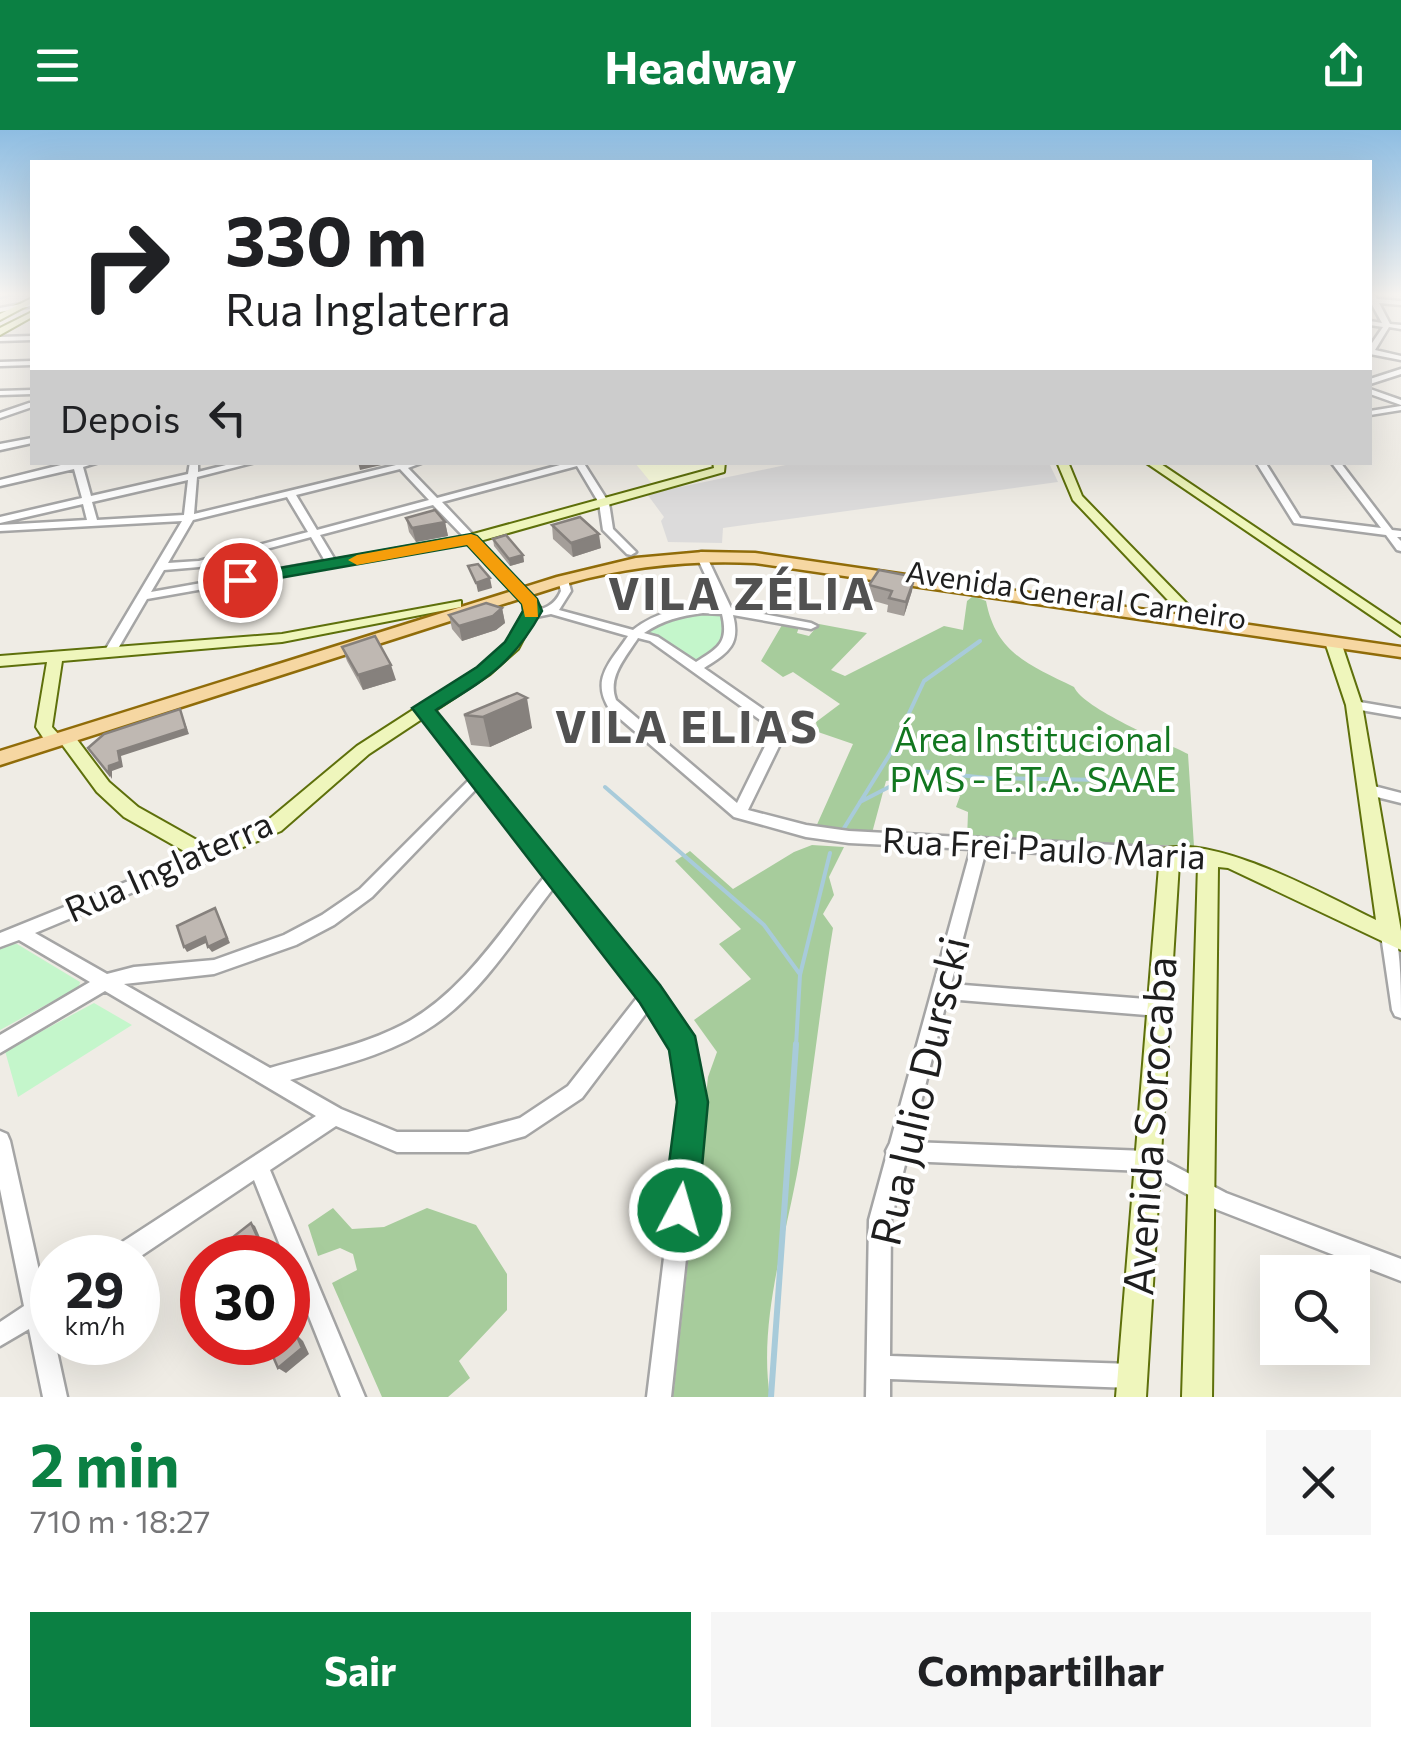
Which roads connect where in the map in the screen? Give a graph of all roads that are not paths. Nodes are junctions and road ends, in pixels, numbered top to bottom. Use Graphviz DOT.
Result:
graph roads {
  1 [pos="0,364"];
  2 [pos="30,364"];
  3 [pos="1401,371"];
  4 [pos="1372,381"];
  5 [pos="0,392"];
  6 [pos="30,392"];
  7 [pos="1372,392"];
  8 [pos="30,406"];
  9 [pos="1401,406"];
  10 [pos="1372,413"];
  11 [pos="0,416"];
  12 [pos="30,442"];
  13 [pos="0,448"];
  14 [pos="74,465"];
  15 [pos="78,465"];
  16 [pos="194,465"];
  17 [pos="240,465"];
  18 [pos="401,465"];
  19 [pos="569,465"];
  20 [pos="582,465"];
  21 [pos="1063,465"];
  22 [pos="1154,465"];
  23 [pos="1262,465"];
  24 [pos="1338,465"];
  25 [pos="719,466"];
  26 [pos="194,476"];
  27 [pos="0,483"];
  28 [pos="291,494"];
  29 [pos="88,500"];
  30 [pos="435,501"];
  31 [pos="604,502"];
  32 [pos="190,518"];
  33 [pos="93,524"];
  34 [pos="2,525"];
  35 [pos="314,533"];
  36 [pos="1396,533"];
  37 [pos="471,539"];
  38 [pos="1401,548"];
  39 [pos="631,552"];
  40 [pos="701,555"];
  41 [pos="199,564"];
  42 [pos="332,564"];
  43 [pos="160,566"];
  44 [pos="563,580"];
  45 [pos="209,585"];
  46 [pos="512,589"];
  47 [pos="145,596"];
  48 [pos="456,604"];
  49 [pos="1179,609"];
  50 [pos="552,611"];
  51 [pos="727,611"];
  52 [pos="531,615"];
  53 [pos="811,626"];
  54 [pos="1218,628"];
  55 [pos="637,632"];
  56 [pos="1401,632"];
  57 [pos="1401,642"];
  58 [pos="1334,645"];
  59 [pos="110,652"];
  60 [pos="1401,652"];
  61 [pos="56,657"];
  62 [pos="0,661"];
  63 [pos="696,667"];
  64 [pos="1354,705"];
  65 [pos="423,708"];
  66 [pos="1401,713"];
  67 [pos="55,737"];
  68 [pos="0,748"];
  69 [pos="0,758"];
  70 [pos="479,778"];
  71 [pos="1366,789"];
  72 [pos="1401,798"];
  73 [pos="739,813"];
  74 [pos="979,847"];
  75 [pos="216,852"];
  76 [pos="1170,854"];
  77 [pos="1208,857"];
  78 [pos="555,875"];
  79 [pos="20,932"];
  80 [pos="1395,938"];
  81 [pos="0,940"];
  82 [pos="105,982"];
  83 [pos="940,990"];
  84 [pos="650,994"];
  85 [pos="1159,1008"];
  86 [pos="1401,1010"];
  87 [pos="0,1045"];
  88 [pos="266,1078"];
  89 [pos="334,1116"];
  90 [pos="0,1141"];
  91 [pos="896,1152"];
  92 [pos="1146,1161"];
  93 [pos="258,1165"];
  94 [pos="1200,1191"];
  95 [pos="153,1235"];
  96 [pos="30,1254"];
  97 [pos="1401,1270"];
  98 [pos="30,1315"];
  99 [pos="0,1335"];
  100 [pos="51,1365"];
  101 [pos="877,1367"];
  102 [pos="1132,1387"];
  103 [pos="55,1397"];
  104 [pos="354,1397"];
  105 [pos="658,1397"];
  106 [pos="878,1397"];
  107 [pos="1196,1397"];
  1 -- 2 [label="street"];
  3 -- 4 [label="street"];
  5 -- 6 [label="street"];
  7 -- 9 [label="street"];
  8 -- 11 [label="street"];
  9 -- 10 [label="street"];
  12 -- 13 [label="street"];
  14 -- 27 [label="street"];
  15 -- 29 [label="street"];
  16 -- 26 [label="street"];
  17 -- 26 [label="street"];
  18 -- 28 [label="street"];
  18 -- 30 [label="street"];
  19 -- 30 [label="street"];
  20 -- 31 [label="street"];
  21 -- 49 [label="street"];
  22 -- 56 [label="street"];
  23 -- 36 [label="street"];
  24 -- 36 [label="street"];
  25 -- 31 [label="street"];
  26 -- 29 [label="street"];
  26 -- 32 [label="street"];
  28 -- 32 [label="street"];
  28 -- 35 [label="street"];
  29 -- 33 [label="street"];
  29 -- 34 [label="street"];
  30 -- 35 [label="street"];
  30 -- 37 [label="street"];
  31 -- 37 [label="street"];
  31 -- 39 [label="street"];
  32 -- 33 [label="street"];
  32 -- 43 [label="street"];
  33 -- 34 [label="street"];
  35 -- 41 [label="street"];
  35 -- 42 [label="street"];
  36 -- 38 [label="street"];
  37 -- 42 [label="street"];
  37 -- 46 [label="street"];
  39 -- 46 [label="main road, Avenida General Carneiro"];
  39 -- 49 [label="main road, Avenida General Carneiro"];
  40 -- 44 [label="main road, Avenida General Carneiro"];
  40 -- 51 [label="street"];
  40 -- 54 [label="main road, Avenida General Carneiro"];
  41 -- 43 [label="street"];
  41 -- 45 [label="street"];
  42 -- 45 [label="street"];
  43 -- 47 [label="street"];
  44 -- 46 [label="main road, Avenida General Carneiro"];
  44 -- 50 [label="street"];
  45 -- 47 [label="street"];
  46 -- 48 [label="main road"];
  46 -- 52 [label="street"];
  46 -- 67 [label="main road"];
  47 -- 59 [label="street"];
  48 -- 59 [label="street"];
  48 -- 67 [label="main road"];
  49 -- 54 [label="main road"];
  49 -- 57 [label="main road, Avenida General Carneiro"];
  50 -- 52 [label="street"];
  50 -- 55 [label="street"];
  51 -- 53 [label="street"];
  51 -- 55 [label="street"];
  51 -- 63 [label="street"];
  52 -- 65 [label="street, Rua Inglaterra"];
  54 -- 58 [label="main road, Avenida General Carneiro"];
  55 -- 63 [label="street"];
  55 -- 73 [label="street"];
  58 -- 60 [label="main road, Avenida General Carneiro"];
  58 -- 64 [label="street"];
  59 -- 61 [label="street"];
  61 -- 62 [label="street"];
  61 -- 67 [label="street"];
  63 -- 73 [label="street"];
  64 -- 66 [label="street"];
  64 -- 71 [label="street"];
  65 -- 70 [label="street"];
  65 -- 75 [label="street, Rua Inglaterra"];
  67 -- 68 [label="main road"];
  67 -- 69 [label="main road"];
  67 -- 75 [label="street"];
  70 -- 78 [label="street"];
  70 -- 82 [label="street"];
  71 -- 72 [label="street"];
  71 -- 80 [label="street"];
  73 -- 74 [label="street, Rua Frei Paulo Maria"];
  74 -- 76 [label="street, Rua Frei Paulo Maria"];
  74 -- 83 [label="street, Rua Julio Durscki"];
  75 -- 79 [label="street, Rua Inglaterra"];
  76 -- 77 [label="street, Rua Frei Paulo Maria"];
  76 -- 85 [label="street, Avenida Sorocaba"];
  77 -- 80 [label="street, Rua Frei Paulo Maria"];
  77 -- 94 [label="street, Avenida Sorocaba"];
  78 -- 84 [label="street"];
  78 -- 88 [label="street"];
  79 -- 81 [label="street, Rua Inglaterra"];
  79 -- 82 [label="street"];
  80 -- 86 [label="street"];
  82 -- 87 [label="street"];
  82 -- 88 [label="street"];
  83 -- 85 [label="street"];
  83 -- 91 [label="street, Rua Julio Durscki"];
  84 -- 89 [label="street"];
  84 -- 105 [label="street"];
  85 -- 92 [label="street, Avenida Sorocaba"];
  88 -- 89 [label="street"];
  89 -- 93 [label="street"];
  90 -- 96 [label="street"];
  91 -- 92 [label="street"];
  91 -- 101 [label="street, Rua Julio Durscki"];
  92 -- 94 [label="street"];
  92 -- 102 [label="street, Avenida Sorocaba"];
  93 -- 95 [label="street"];
  93 -- 104 [label="street"];
  94 -- 97 [label="street"];
  94 -- 107 [label="street, Avenida Sorocaba"];
  98 -- 99 [label="street"];
  100 -- 103 [label="street"];
  101 -- 102 [label="street"];
  101 -- 106 [label="street, Rua Julio Durscki"];
}
